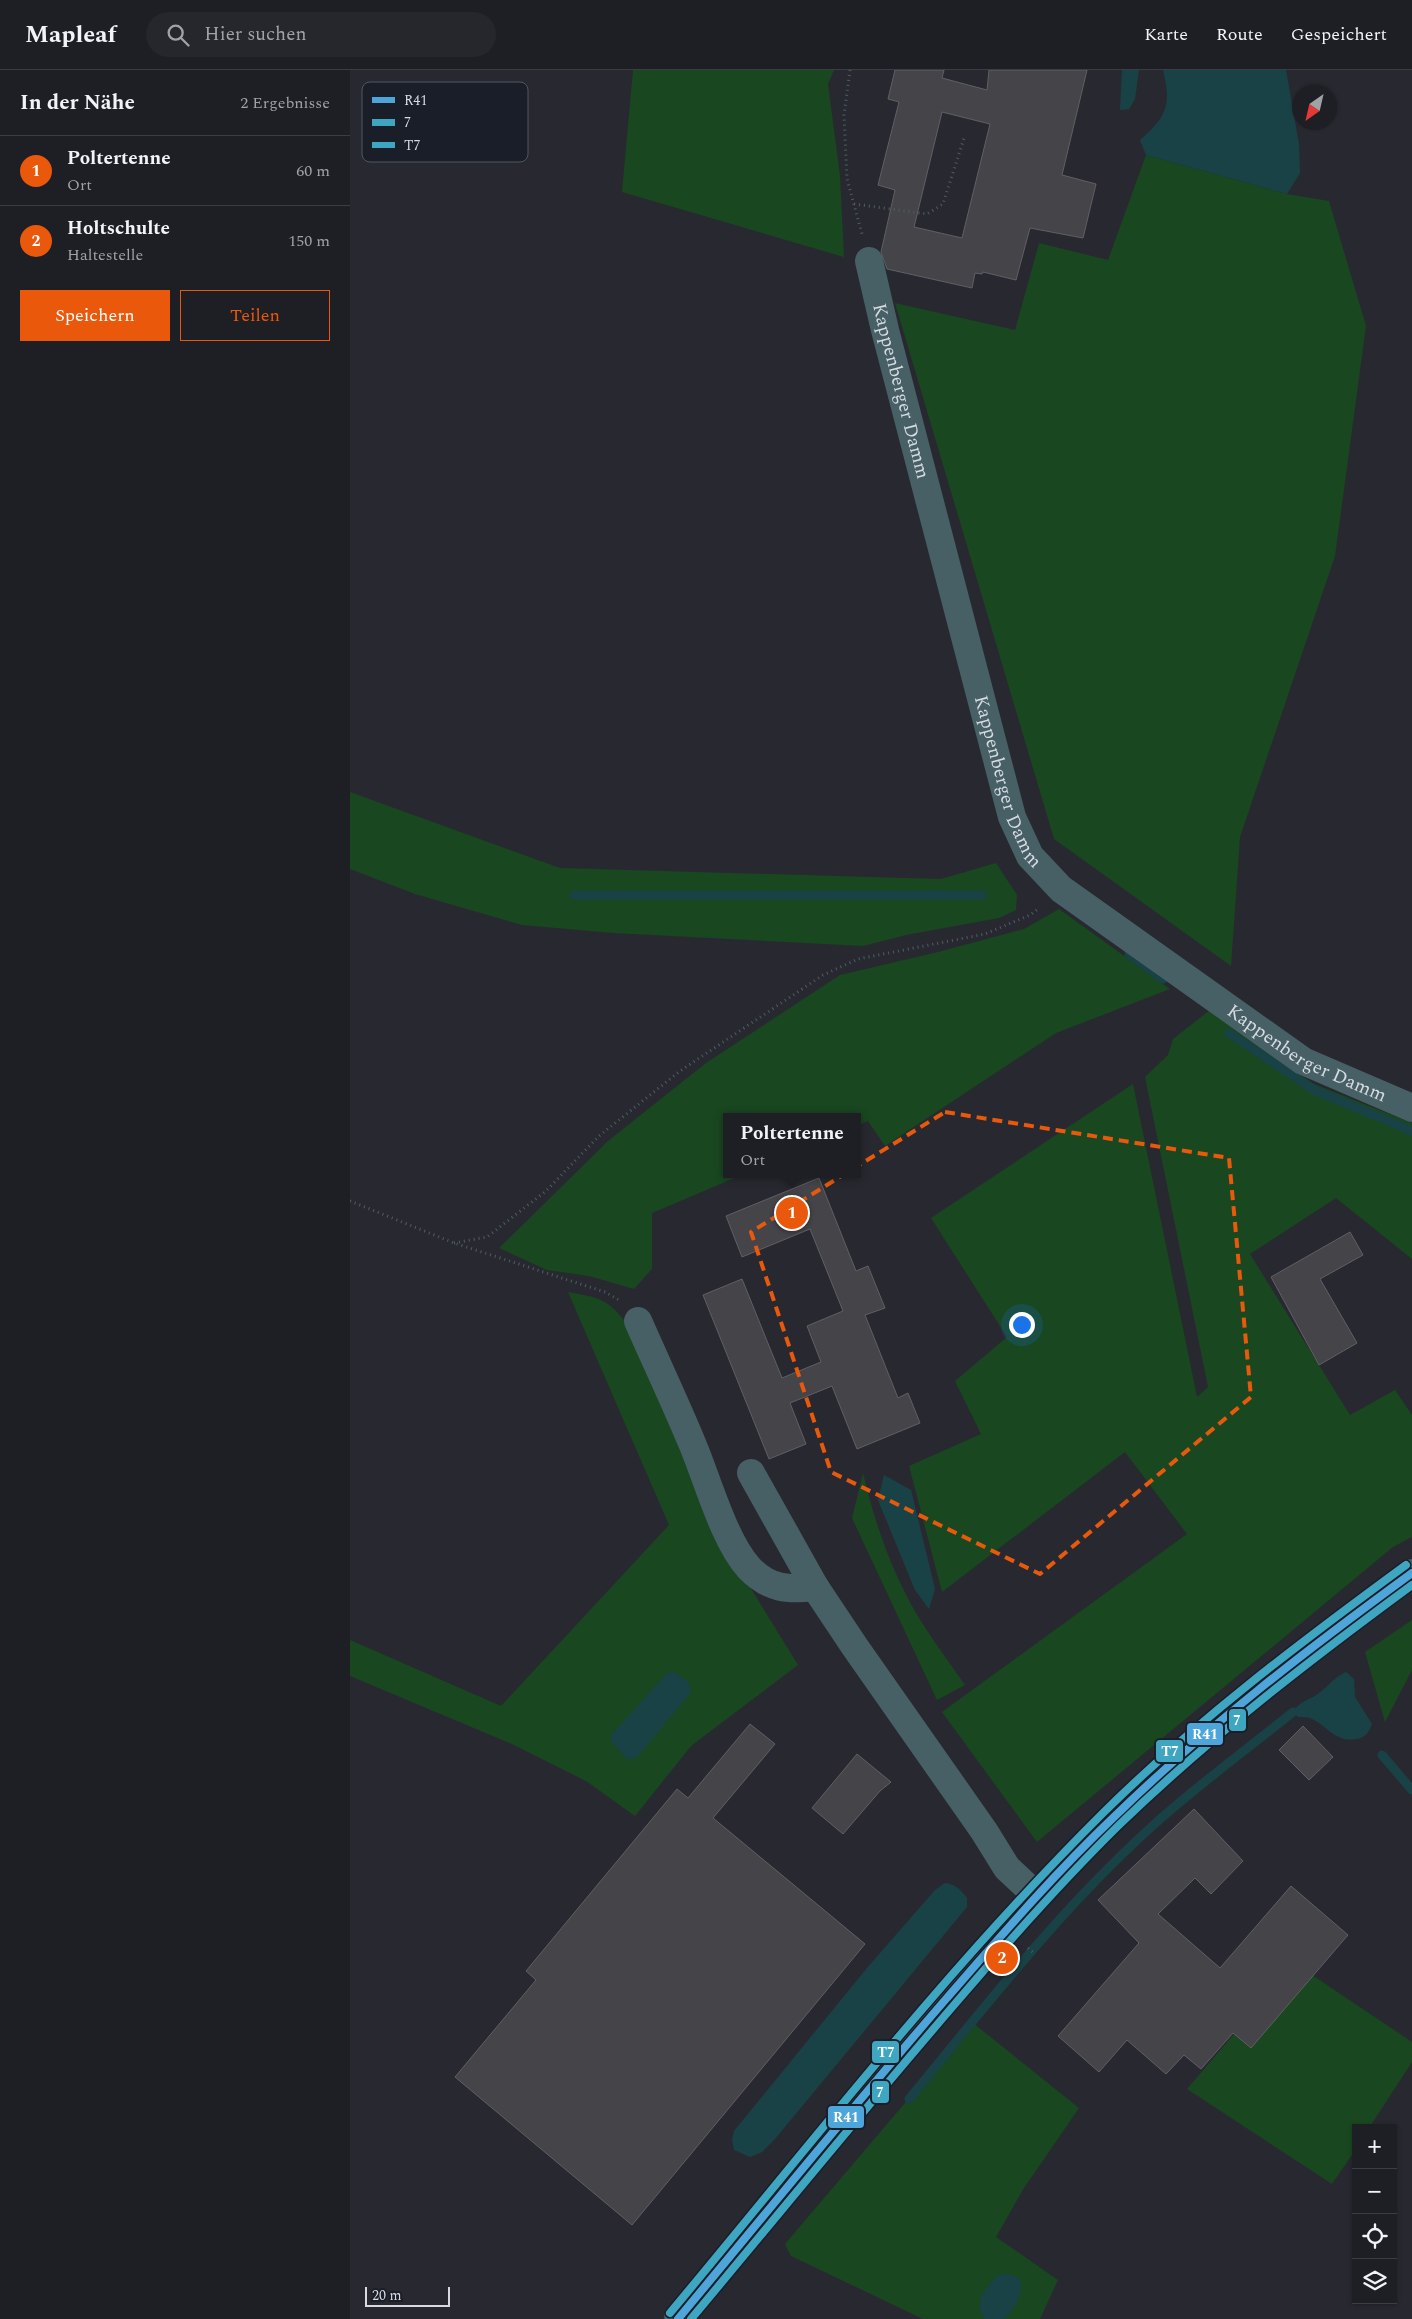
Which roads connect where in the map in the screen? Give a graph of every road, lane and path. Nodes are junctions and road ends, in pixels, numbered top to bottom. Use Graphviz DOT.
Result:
graph roads {
  1 [pos="850,70"];
  2 [pos="965,135"];
  3 [pos="854,204"];
  4 [pos="869,261"];
  5 [pos="1061,889"];
  6 [pos="1412,1108"];
  7 [pos="350,1201"];
  8 [pos="454,1243"];
  9 [pos="638,1321"];
  10 [pos="751,1473"];
  11 [pos="1412,1573"];
  12 [pos="815,1587"];
  13 [pos="1038,1897"];
  14 [pos="1029,1950"];
  15 [pos="1035,1954"];
  16 [pos="678,2319"];
  1 -- 3 [label="path"];
  2 -- 3 [label="path"];
  3 -- 4 [label="path"];
  4 -- 5 [label="street, Kappenberger Damm"];
  5 -- 6 [label="street, Kappenberger Damm"];
  5 -- 8 [label="path"];
  7 -- 8 [label="path"];
  8 -- 9 [label="path"];
  9 -- 12 [label="street"];
  10 -- 12 [label="street"];
  11 -- 13 [label="main road"];
  12 -- 13 [label="street"];
  13 -- 16 [label="main road"];
  14 -- 15 [label="path"];
}
